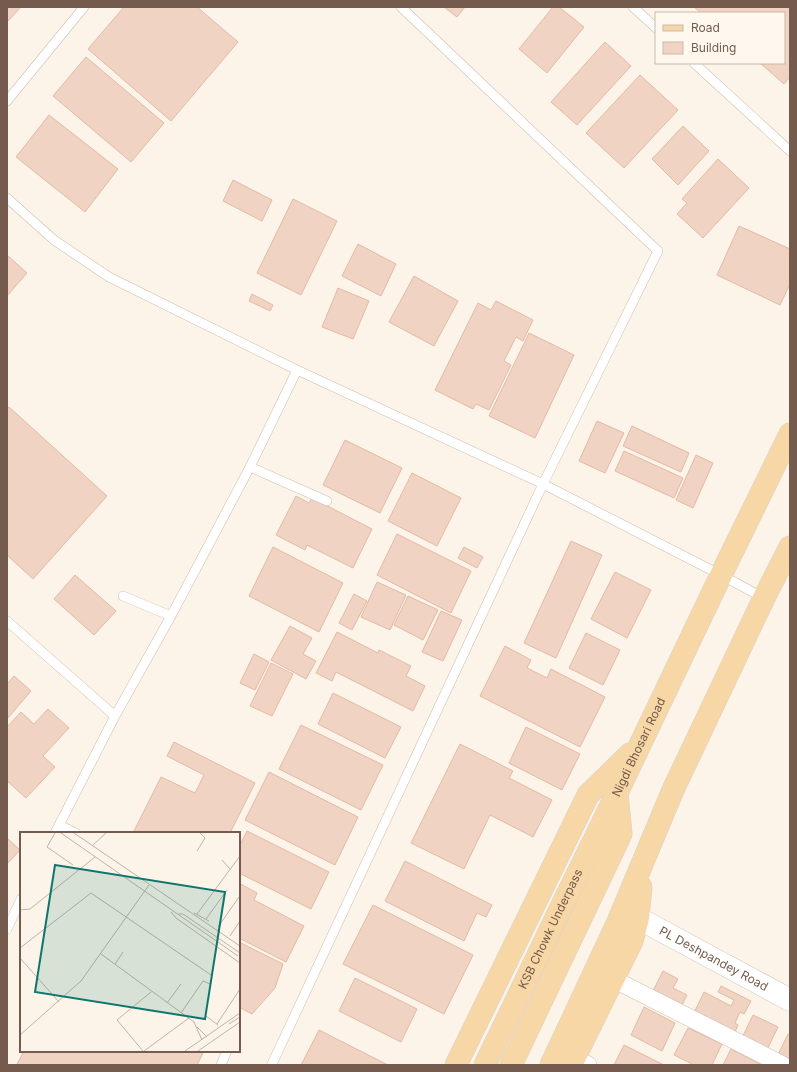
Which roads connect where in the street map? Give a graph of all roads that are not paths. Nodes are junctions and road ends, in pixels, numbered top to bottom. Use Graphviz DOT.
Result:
graph roads {
  1 [pos="84,7"];
  2 [pos="401,7"];
  3 [pos="633,7"];
  4 [pos="655,27"];
  5 [pos="695,64"];
  6 [pos="7,101"];
  7 [pos="790,151"];
  8 [pos="7,198"];
  9 [pos="297,370"];
  10 [pos="790,434"];
  11 [pos="250,467"];
  12 [pos="543,484"];
  13 [pos="328,501"];
  14 [pos="790,547"];
  15 [pos="721,575"];
  16 [pos="123,596"];
  17 [pos="764,598"];
  18 [pos="171,616"];
  19 [pos="7,621"];
  20 [pos="115,716"];
  21 [pos="641,743"];
  22 [pos="617,793"];
  23 [pos="57,829"];
  24 [pos="71,832"];
  25 [pos="642,866"];
  26 [pos="20,904"];
  27 [pos="17,918"];
  28 [pos="638,918"];
  29 [pos="7,929"];
  30 [pos="613,979"];
  31 [pos="790,1000"];
  32 [pos="227,1052"];
  33 [pos="578,1063"];
  34 [pos="272,1064"];
  35 [pos="221,1065"];
  36 [pos="456,1065"];
  37 [pos="485,1065"];
  38 [pos="511,1065"];
  39 [pos="551,1065"];
  40 [pos="783,1065"];
  1 -- 6 [label="lane"];
  2 -- 12 [label="lane"];
  3 -- 4 [label="lane"];
  5 -- 7 [label="lane"];
  8 -- 9 [label="lane"];
  9 -- 11 [label="lane"];
  9 -- 12 [label="lane"];
  10 -- 15 [label="main road, Nigdi Bhosari Road"];
  11 -- 13 [label="lane"];
  11 -- 18 [label="lane"];
  12 -- 15 [label="lane"];
  12 -- 34 [label="lane"];
  14 -- 17 [label="main road"];
  15 -- 17 [label="lane"];
  15 -- 21 [label="main road, Nigdi Bhosari Road"];
  16 -- 18 [label="lane"];
  17 -- 25 [label="main road"];
  18 -- 20 [label="lane"];
  19 -- 20 [label="lane"];
  20 -- 23 [label="lane"];
  21 -- 22 [label="main road, Nigdi Bhosari Road"];
  21 -- 36 [label="main road"];
  22 -- 37 [label="main road, KSB Chowk Underpass"];
  22 -- 38 [label="main road, Nigdi Bhosari Road"];
  23 -- 24 [label="lane"];
  25 -- 28 [label="main road"];
  25 -- 39 [label="main road"];
  26 -- 27 [label="lane"];
  27 -- 29 [label="lane"];
  28 -- 30 [label="main road"];
  28 -- 31 [label="street, PL Deshpandey Road"];
  30 -- 33 [label="main road"];
  30 -- 40 [label="street"];
  32 -- 35 [label="lane"];
}
